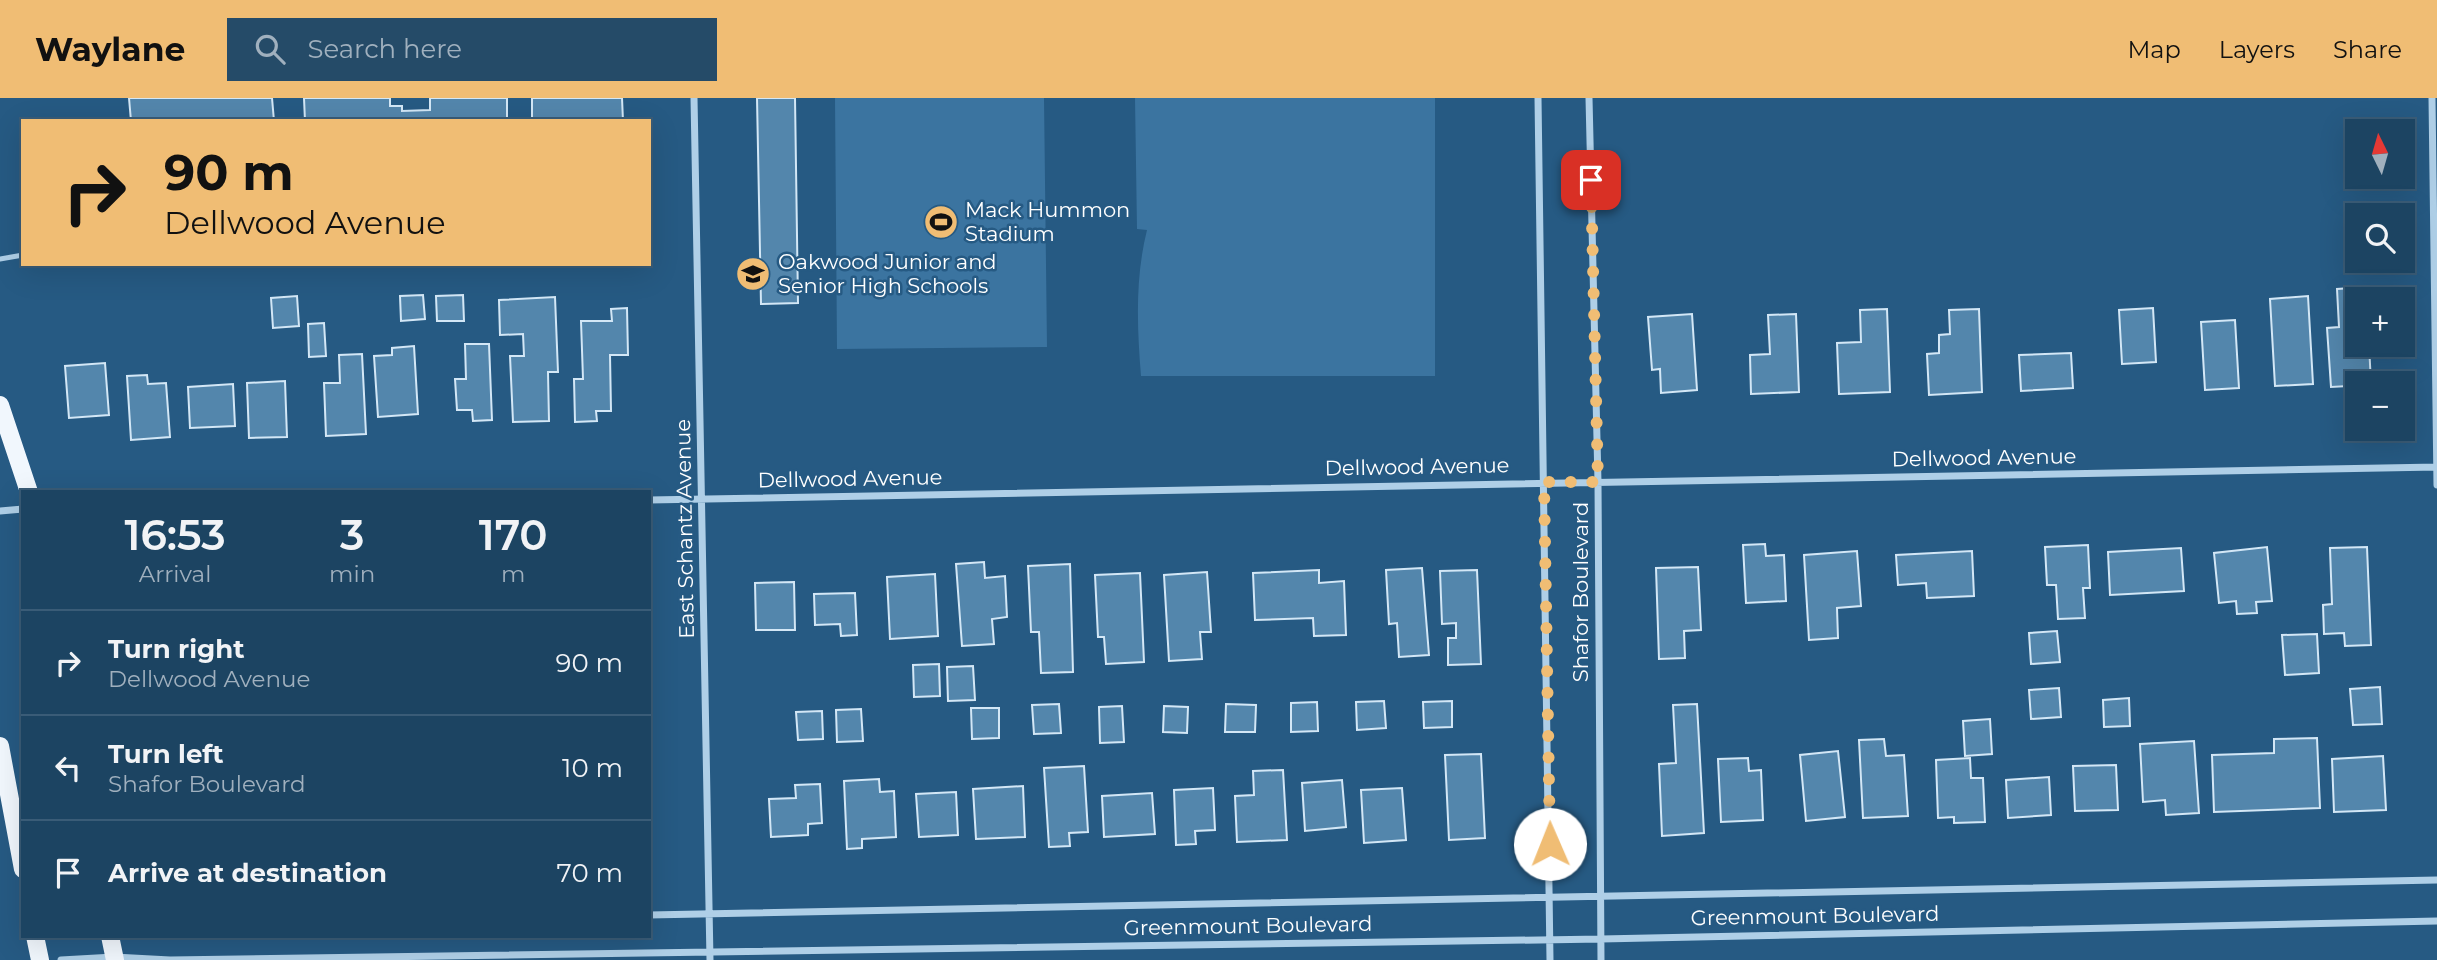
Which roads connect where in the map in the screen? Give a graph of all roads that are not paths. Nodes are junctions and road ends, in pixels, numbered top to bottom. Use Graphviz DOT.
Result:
graph roads {
  1 [pos="694,98"];
  2 [pos="1538,98"];
  3 [pos="1589,98"];
  4 [pos="2432,98"];
  5 [pos="21,255"];
  6 [pos="0,259"];
  7 [pos="0,405"];
  8 [pos="2437,467"];
  9 [pos="1544,482"];
  10 [pos="1598,482"];
  11 [pos="2437,485"];
  12 [pos="28,490"];
  13 [pos="702,499"];
  14 [pos="651,500"];
  15 [pos="21,509"];
  16 [pos="0,511"];
  17 [pos="0,746"];
  18 [pos="21,858"];
  19 [pos="2437,880"];
  20 [pos="1600,896"];
  21 [pos="1550,899"];
  22 [pos="651,915"];
  23 [pos="710,915"];
  24 [pos="2437,920"];
  25 [pos="39,938"];
  26 [pos="110,938"];
  27 [pos="1550,938"];
  28 [pos="1601,939"];
  29 [pos="710,956"];
  30 [pos="115,958"];
  31 [pos="40,960"];
  32 [pos="61,960"];
  33 [pos="1550,960"];
  34 [pos="1601,960"];
  1 -- 13 [label="street, East Schantz Avenue"];
  2 -- 9 [label="street, Shafor Boulevard"];
  3 -- 10 [label="street, Shafor Boulevard"];
  4 -- 8 [label="street"];
  5 -- 6 [label="lane"];
  7 -- 12 [label="main road"];
  8 -- 10 [label="street, Dellwood Avenue"];
  8 -- 11 [label="street"];
  9 -- 10 [label="street, Dellwood Avenue"];
  9 -- 13 [label="street, Dellwood Avenue"];
  9 -- 21 [label="street, Shafor Boulevard"];
  10 -- 20 [label="street, Shafor Boulevard"];
  13 -- 14 [label="street, Dellwood Avenue"];
  13 -- 23 [label="street, East Schantz Avenue"];
  15 -- 16 [label="street"];
  17 -- 18 [label="main road"];
  19 -- 20 [label="street, Greenmount Boulevard"];
  20 -- 21 [label="street, Greenmount Boulevard"];
  20 -- 28 [label="street, Shafor Boulevard"];
  21 -- 23 [label="street, Greenmount Boulevard"];
  21 -- 27 [label="street, Shafor Boulevard"];
  22 -- 23 [label="street, Greenmount Boulevard"];
  23 -- 29 [label="street, East Schantz Avenue"];
  24 -- 28 [label="street, Greenmount Boulevard"];
  25 -- 31 [label="main road"];
  26 -- 30 [label="main road"];
  27 -- 28 [label="street, Greenmount Boulevard"];
  27 -- 29 [label="street, Greenmount Boulevard"];
  27 -- 33 [label="street, Shafor Boulevard"];
  28 -- 34 [label="street, Shafor Boulevard"];
  29 -- 30 [label="street, Greenmount Boulevard"];
  30 -- 32 [label="street, Greenmount Boulevard"];
}
